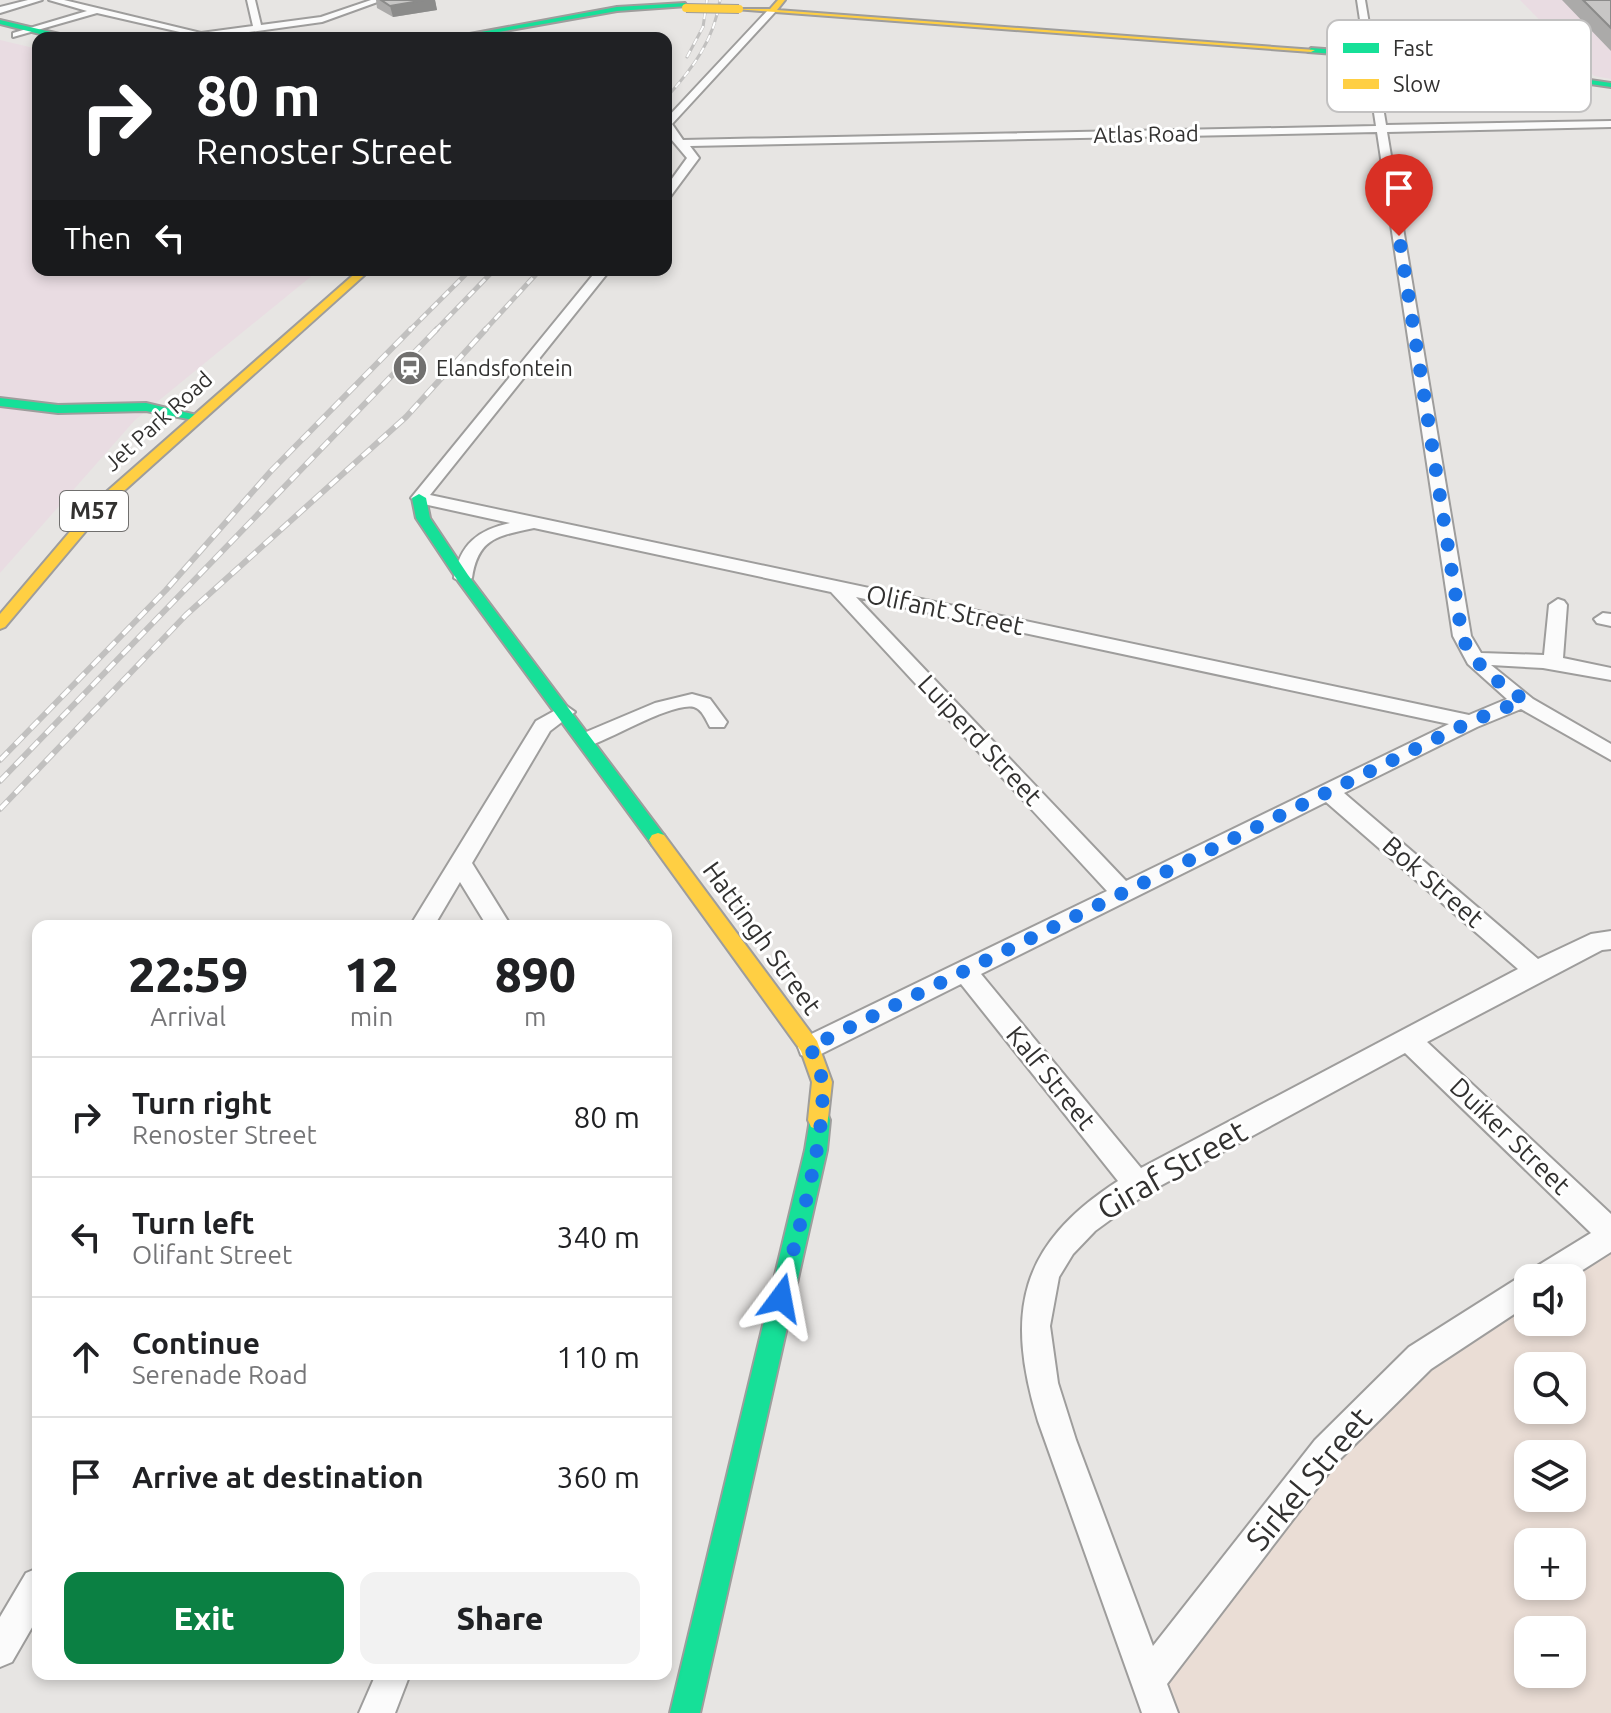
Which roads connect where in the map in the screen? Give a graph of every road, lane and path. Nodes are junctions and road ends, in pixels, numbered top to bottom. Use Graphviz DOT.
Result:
graph roads {
  1 [pos="38,0"];
  2 [pos="53,0"];
  3 [pos="251,0"];
  4 [pos="379,0"];
  5 [pos="1361,0"];
  6 [pos="781,5"];
  7 [pos="685,6"];
  8 [pos="0,10"];
  9 [pos="97,11"];
  10 [pos="1364,20"];
  11 [pos="0,22"];
  12 [pos="542,28"];
  13 [pos="258,29"];
  14 [pos="183,32"];
  15 [pos="226,32"];
  16 [pos="497,32"];
  17 [pos="511,32"];
  18 [pos="532,32"];
  19 [pos="21,34"];
  20 [pos="1327,51"];
  21 [pos="1591,82"];
  22 [pos="1611,85"];
  23 [pos="1379,112"];
  24 [pos="672,119"];
  25 [pos="1611,124"];
  26 [pos="1382,128"];
  27 [pos="672,134"];
  28 [pos="681,143"];
  29 [pos="672,187"];
  30 [pos="339,276"];
  31 [pos="358,276"];
  32 [pos="599,276"];
  33 [pos="0,402"];
  34 [pos="178,414"];
  35 [pos="199,417"];
  36 [pos="419,498"];
  37 [pos="537,522"];
  38 [pos="463,578"];
  39 [pos="837,587"];
  40 [pos="1558,605"];
  41 [pos="0,610"];
  42 [pos="0,624"];
  43 [pos="1475,660"];
  44 [pos="1553,662"];
  45 [pos="1611,674"];
  46 [pos="1524,700"];
  47 [pos="565,712"];
  48 [pos="717,722"];
  49 [pos="1470,722"];
  50 [pos="586,740"];
  51 [pos="1611,753"];
  52 [pos="1330,793"];
  53 [pos="460,863"];
  54 [pos="1123,893"];
  55 [pos="426,920"];
  56 [pos="495,920"];
  57 [pos="1611,940"];
  58 [pos="965,971"];
  59 [pos="1536,971"];
  60 [pos="1408,1040"];
  61 [pos="810,1047"];
  62 [pos="1137,1184"];
  63 [pos="1611,1234"];
  64 [pos="1565,1264"];
  65 [pos="1514,1297"];
  66 [pos="32,1595"];
  67 [pos="0,1650"];
  68 [pos="391,1680"];
  69 [pos="1148,1680"];
  70 [pos="377,1713"];
  71 [pos="685,1713"];
  72 [pos="1160,1713"];
  1 -- 8 [label="street"];
  2 -- 9 [label="street"];
  3 -- 13 [label="street"];
  4 -- 13 [label="street"];
  5 -- 10 [label="street"];
  6 -- 7 [label="main road, bridge"];
  6 -- 20 [label="main road"];
  6 -- 24 [label="street"];
  7 -- 12 [label="main road"];
  7 -- 16 [label="main road"];
  9 -- 14 [label="street"];
  9 -- 19 [label="street"];
  11 -- 19 [label="main road"];
  12 -- 17 [label="main road"];
  12 -- 18 [label="main road"];
  13 -- 15 [label="street"];
  21 -- 22 [label="main road"];
  23 -- 26 [label="street"];
  25 -- 26 [label="street, Atlas Road"];
  26 -- 28 [label="street, Atlas Road"];
  26 -- 43 [label="street"];
  27 -- 28 [label="street"];
  28 -- 29 [label="street"];
  30 -- 34 [label="main road, Jet Park Road / M57"];
  31 -- 35 [label="main road, Jet Park Road / M57"];
  32 -- 36 [label="street"];
  33 -- 34 [label="main road"];
  34 -- 35 [label="main road"];
  34 -- 41 [label="main road, Jet Park Road / M57"];
  35 -- 42 [label="main road, Jet Park Road / M57"];
  36 -- 37 [label="street, Olifant Street"];
  36 -- 38 [label="main road, Hattingh Street"];
  37 -- 38 [label="street"];
  37 -- 39 [label="street, Olifant Street"];
  38 -- 47 [label="main road, Hattingh Street"];
  39 -- 49 [label="street, Olifant Street"];
  39 -- 54 [label="street, Luiperd Street"];
  40 -- 44 [label="street"];
  43 -- 44 [label="street"];
  43 -- 46 [label="street"];
  44 -- 45 [label="street"];
  46 -- 49 [label="street"];
  46 -- 51 [label="street"];
  47 -- 50 [label="main road, Hattingh Street"];
  47 -- 53 [label="street"];
  48 -- 50 [label="street"];
  49 -- 52 [label="street"];
  50 -- 61 [label="main road, Hattingh Street"];
  52 -- 54 [label="street"];
  52 -- 59 [label="street, Bok Street"];
  53 -- 55 [label="street"];
  53 -- 56 [label="street"];
  54 -- 58 [label="street"];
  57 -- 59 [label="street, Giraf Street"];
  58 -- 61 [label="street"];
  58 -- 62 [label="street, Kalf Street"];
  59 -- 60 [label="street, Giraf Street"];
  60 -- 62 [label="street, Giraf Street"];
  60 -- 63 [label="street, Duiker Street"];
  61 -- 71 [label="main road, Hattingh Street"];
  62 -- 69 [label="street, Giraf Street"];
  63 -- 64 [label="street"];
  65 -- 69 [label="street, Sirkel Street"];
  66 -- 67 [label="street"];
  68 -- 70 [label="street"];
  69 -- 72 [label="street"];
}
